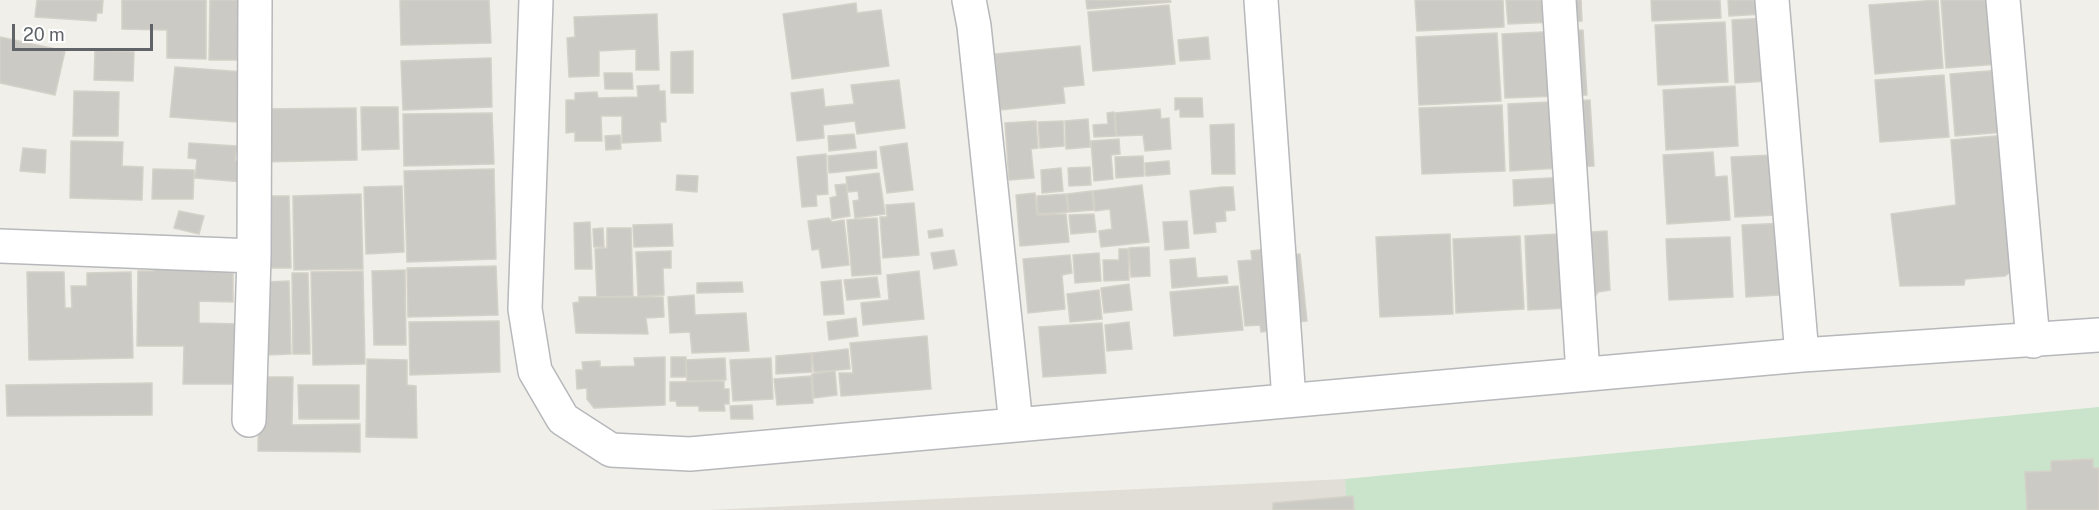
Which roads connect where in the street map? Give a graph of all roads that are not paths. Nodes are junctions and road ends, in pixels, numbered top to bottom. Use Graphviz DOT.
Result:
graph roads {
  1 [pos="255,0"];
  2 [pos="536,0"];
  3 [pos="969,0"];
  4 [pos="1261,0"];
  5 [pos="1559,0"];
  6 [pos="1772,0"];
  7 [pos="2003,0"];
  8 [pos="0,246"];
  9 [pos="254,256"];
  10 [pos="2099,335"];
  11 [pos="2033,341"];
  12 [pos="1802,355"];
  13 [pos="1582,374"];
  14 [pos="1289,400"];
  15 [pos="249,420"];
  16 [pos="1016,424"];
  1 -- 9 [label="street"];
  2 -- 16 [label="street"];
  3 -- 16 [label="street"];
  4 -- 14 [label="street"];
  5 -- 13 [label="street"];
  6 -- 12 [label="street"];
  7 -- 11 [label="street"];
  8 -- 9 [label="street"];
  9 -- 15 [label="street"];
  10 -- 11 [label="street"];
  11 -- 12 [label="street"];
  12 -- 13 [label="street"];
  13 -- 14 [label="street"];
  14 -- 16 [label="street"];
}
